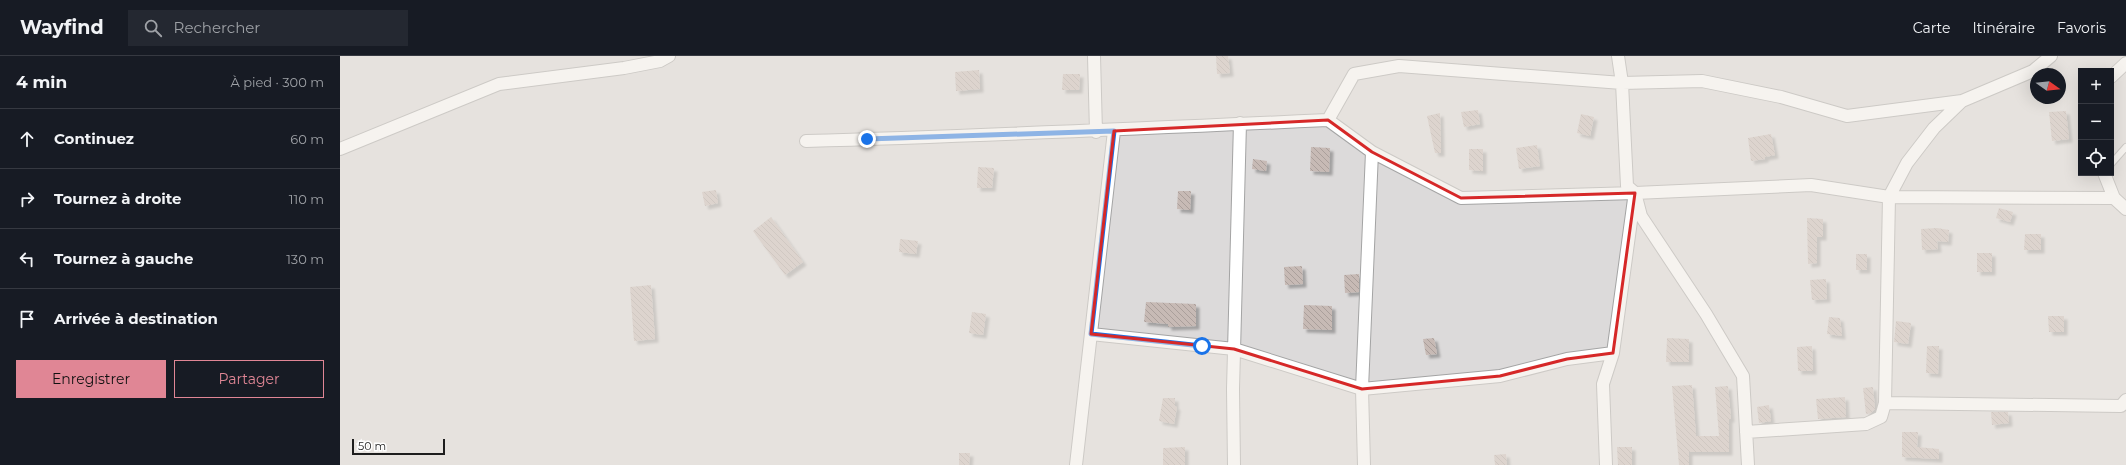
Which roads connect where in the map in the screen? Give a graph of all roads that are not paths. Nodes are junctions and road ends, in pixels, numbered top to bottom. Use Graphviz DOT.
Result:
graph roads {
  1 [pos="669,56"];
  2 [pos="1094,56"];
  3 [pos="1618,56"];
  4 [pos="2051,56"];
  5 [pos="2126,63"];
  6 [pos="2114,74"];
  7 [pos="1622,83"];
  8 [pos="1962,101"];
  9 [pos="1328,120"];
  10 [pos="1240,124"];
  11 [pos="1114,131"];
  12 [pos="1096,132"];
  13 [pos="806,141"];
  14 [pos="2126,147"];
  15 [pos="340,149"];
  16 [pos="1372,152"];
  17 [pos="2114,161"];
  18 [pos="2105,176"];
  19 [pos="1635,194"];
  20 [pos="1889,196"];
  21 [pos="2114,198"];
  22 [pos="2126,209"];
  23 [pos="1091,334"];
  24 [pos="1234,349"];
  25 [pos="1613,353"];
  26 [pos="1362,389"];
  27 [pos="2126,400"];
  28 [pos="1885,403"];
  29 [pos="1746,432"];
  30 [pos="1076,465"];
  31 [pos="1234,465"];
  32 [pos="1364,465"];
  33 [pos="1606,465"];
  34 [pos="1748,465"];
  1 -- 15 [label="street"];
  2 -- 12 [label="street"];
  3 -- 7 [label="street"];
  4 -- 8 [label="street"];
  5 -- 6 [label="street"];
  7 -- 8 [label="street"];
  7 -- 9 [label="street"];
  7 -- 19 [label="street"];
  8 -- 20 [label="street"];
  9 -- 10 [label="street"];
  9 -- 16 [label="street"];
  10 -- 11 [label="street"];
  10 -- 24 [label="street"];
  11 -- 12 [label="street"];
  11 -- 23 [label="street"];
  12 -- 13 [label="street"];
  14 -- 17 [label="lane"];
  16 -- 19 [label="street"];
  16 -- 26 [label="street"];
  18 -- 21 [label="street"];
  19 -- 20 [label="street"];
  19 -- 25 [label="street"];
  19 -- 29 [label="street"];
  20 -- 21 [label="street"];
  20 -- 28 [label="street"];
  21 -- 22 [label="street"];
  23 -- 24 [label="street"];
  23 -- 30 [label="street"];
  24 -- 26 [label="street"];
  24 -- 31 [label="street"];
  25 -- 26 [label="street"];
  25 -- 33 [label="street"];
  26 -- 32 [label="street"];
  27 -- 28 [label="street"];
  28 -- 29 [label="street"];
  29 -- 34 [label="street"];
}
